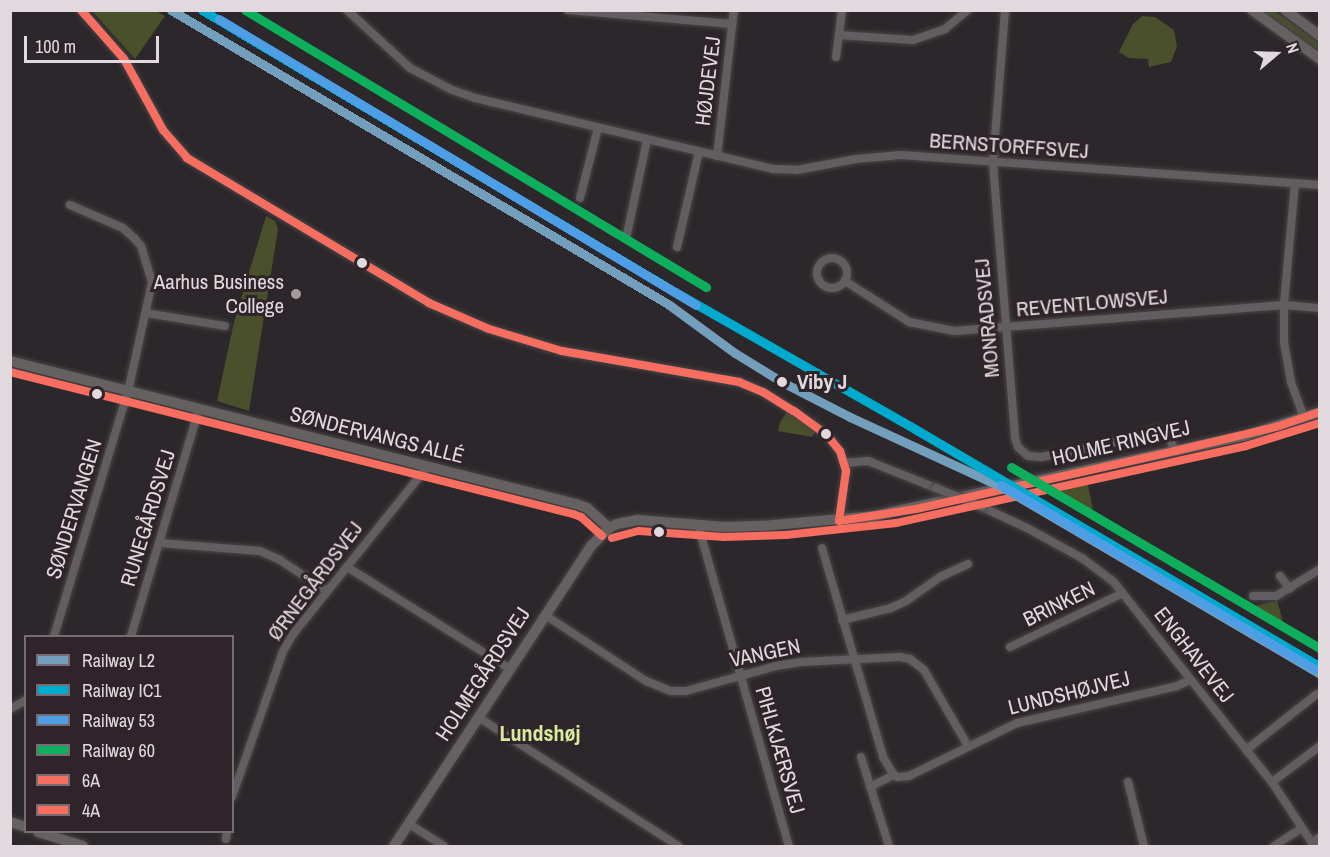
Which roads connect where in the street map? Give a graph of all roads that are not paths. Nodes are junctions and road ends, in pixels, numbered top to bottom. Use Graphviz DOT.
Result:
graph roads {
  1 [pos="81,10"];
  2 [pos="347,10"];
  3 [pos="568,10"];
  4 [pos="734,10"];
  5 [pos="842,10"];
  6 [pos="968,10"];
  7 [pos="1005,10"];
  8 [pos="1252,10"];
  9 [pos="1285,10"];
  10 [pos="732,24"];
  11 [pos="839,35"];
  12 [pos="1320,36"];
  13 [pos="836,57"];
  14 [pos="1320,59"];
  15 [pos="598,128"];
  16 [pos="647,140"];
  17 [pos="699,152"];
  18 [pos="717,156"];
  19 [pos="993,163"];
  20 [pos="1295,183"];
  21 [pos="1320,185"];
  22 [pos="580,198"];
  23 [pos="70,205"];
  24 [pos="627,234"];
  25 [pos="677,247"];
  26 [pos="845,281"];
  27 [pos="1284,305"];
  28 [pos="1320,308"];
  29 [pos="146,313"];
  30 [pos="225,326"];
  31 [pos="1005,328"];
  32 [pos="10,361"];
  33 [pos="128,391"];
  34 [pos="199,410"];
  35 [pos="1320,412"];
  36 [pos="1304,418"];
  37 [pos="1175,451"];
  38 [pos="844,463"];
  39 [pos="426,468"];
  40 [pos="839,521"];
  41 [pos="698,525"];
  42 [pos="609,528"];
  43 [pos="159,543"];
  44 [pos="822,548"];
  45 [pos="968,564"];
  46 [pos="347,567"];
  47 [pos="1320,570"];
  48 [pos="1280,576"];
  49 [pos="1290,589"];
  50 [pos="327,591"];
  51 [pos="1123,593"];
  52 [pos="1253,596"];
  53 [pos="545,615"];
  54 [pos="842,620"];
  55 [pos="54,635"];
  56 [pos="131,635"];
  57 [pos="1010,647"];
  58 [pos="852,658"];
  59 [pos="510,669"];
  60 [pos="740,675"];
  61 [pos="1190,680"];
  62 [pos="1317,694"];
  63 [pos="24,701"];
  64 [pos="10,709"];
  65 [pos="478,717"];
  66 [pos="968,746"];
  67 [pos="1320,746"];
  68 [pos="1246,750"];
  69 [pos="861,757"];
  70 [pos="894,775"];
  71 [pos="1128,782"];
  72 [pos="1272,782"];
  73 [pos="870,787"];
  74 [pos="234,791"];
  75 [pos="409,824"];
  76 [pos="1302,828"];
  77 [pos="45,833"];
  78 [pos="1320,837"];
  79 [pos="1313,844"];
  80 [pos="82,846"];
  81 [pos="394,846"];
  82 [pos="444,846"];
  83 [pos="678,846"];
  84 [pos="789,846"];
  85 [pos="890,846"];
  86 [pos="1144,846"];
  87 [pos="1274,846"];
  1 -- 38 [label="street"];
  2 -- 15 [label="street, BERNSTORFFSVEJ"];
  3 -- 10 [label="street"];
  4 -- 10 [label="street, HØJDEVEJ"];
  5 -- 11 [label="street"];
  6 -- 11 [label="street"];
  7 -- 19 [label="street, MONRADSVEJ"];
  8 -- 14 [label="street"];
  9 -- 12 [label="street"];
  10 -- 18 [label="street, HØJDEVEJ"];
  11 -- 13 [label="street"];
  15 -- 16 [label="street, BERNSTORFFSVEJ"];
  15 -- 22 [label="street"];
  16 -- 17 [label="street, BERNSTORFFSVEJ"];
  16 -- 24 [label="street"];
  17 -- 18 [label="street, BERNSTORFFSVEJ"];
  17 -- 25 [label="street"];
  18 -- 19 [label="street, BERNSTORFFSVEJ"];
  19 -- 20 [label="street, BERNSTORFFSVEJ"];
  19 -- 31 [label="street, MONRADSVEJ"];
  20 -- 21 [label="street, BERNSTORFFSVEJ"];
  20 -- 27 [label="street"];
  23 -- 29 [label="street"];
  26 -- 31 [label="street, REVENTLOWSVEJ"];
  27 -- 28 [label="street, REVENTLOWSVEJ"];
  27 -- 31 [label="street, REVENTLOWSVEJ"];
  27 -- 36 [label="street"];
  29 -- 30 [label="street"];
  29 -- 33 [label="street"];
  31 -- 37 [label="street, MONRADSVEJ"];
  32 -- 33 [label="street, SØNDERVANGS ALLÉ"];
  33 -- 34 [label="street, SØNDERVANGS ALLÉ"];
  33 -- 55 [label="street, SØNDERVANGEN"];
  34 -- 39 [label="street, SØNDERVANGS ALLÉ"];
  34 -- 43 [label="street, RUNEGÅRDSVEJ"];
  35 -- 36 [label="street, HOLME RINGVEJ"];
  36 -- 37 [label="street, HOLME RINGVEJ"];
  37 -- 40 [label="street, HOLME RINGVEJ"];
  38 -- 40 [label="street"];
  38 -- 51 [label="street, ENGHAVEVEJ, bridge"];
  39 -- 42 [label="street, SØNDERVANGS ALLÉ"];
  39 -- 46 [label="street, ØRNEGÅRDSVEJ"];
  40 -- 41 [label="street, HOLME RINGVEJ"];
  41 -- 42 [label="street, HOLME RINGVEJ"];
  41 -- 60 [label="street, PIHLKJÆRSVEJ"];
  42 -- 53 [label="street, HOLMEGÅRDSVEJ"];
  43 -- 50 [label="street"];
  43 -- 56 [label="street, RUNEGÅRDSVEJ"];
  44 -- 54 [label="street"];
  45 -- 54 [label="street"];
  46 -- 50 [label="street, ØRNEGÅRDSVEJ"];
  46 -- 59 [label="street"];
  47 -- 49 [label="street"];
  48 -- 49 [label="street"];
  49 -- 52 [label="street"];
  50 -- 74 [label="street, ØRNEGÅRDSVEJ"];
  51 -- 57 [label="street, BRINKEN"];
  51 -- 61 [label="street, ENGHAVEVEJ"];
  53 -- 59 [label="street, HOLMEGÅRDSVEJ"];
  53 -- 60 [label="street, VANGEN"];
  54 -- 58 [label="street"];
  58 -- 60 [label="street, VANGEN"];
  58 -- 66 [label="street, VANGEN"];
  58 -- 70 [label="street"];
  59 -- 65 [label="street, HOLMEGÅRDSVEJ"];
  60 -- 84 [label="street, PIHLKJÆRSVEJ"];
  61 -- 66 [label="street, LUNDSHØJVEJ"];
  61 -- 68 [label="street, ENGHAVEVEJ"];
  62 -- 68 [label="street"];
  63 -- 64 [label="street"];
  65 -- 75 [label="street, HOLMEGÅRDSVEJ"];
  65 -- 83 [label="street"];
  66 -- 70 [label="street, LUNDSHØJVEJ"];
  67 -- 72 [label="street"];
  68 -- 72 [label="street, ENGHAVEVEJ"];
  69 -- 73 [label="street"];
  70 -- 73 [label="street, LUNDSHØJVEJ"];
  71 -- 86 [label="street"];
  72 -- 76 [label="street, ENGHAVEVEJ"];
  73 -- 85 [label="street"];
  75 -- 81 [label="street, HOLMEGÅRDSVEJ"];
  75 -- 82 [label="street"];
  76 -- 79 [label="street, ENGHAVEVEJ"];
  76 -- 87 [label="street"];
  77 -- 80 [label="street"];
  78 -- 79 [label="street"];
}
